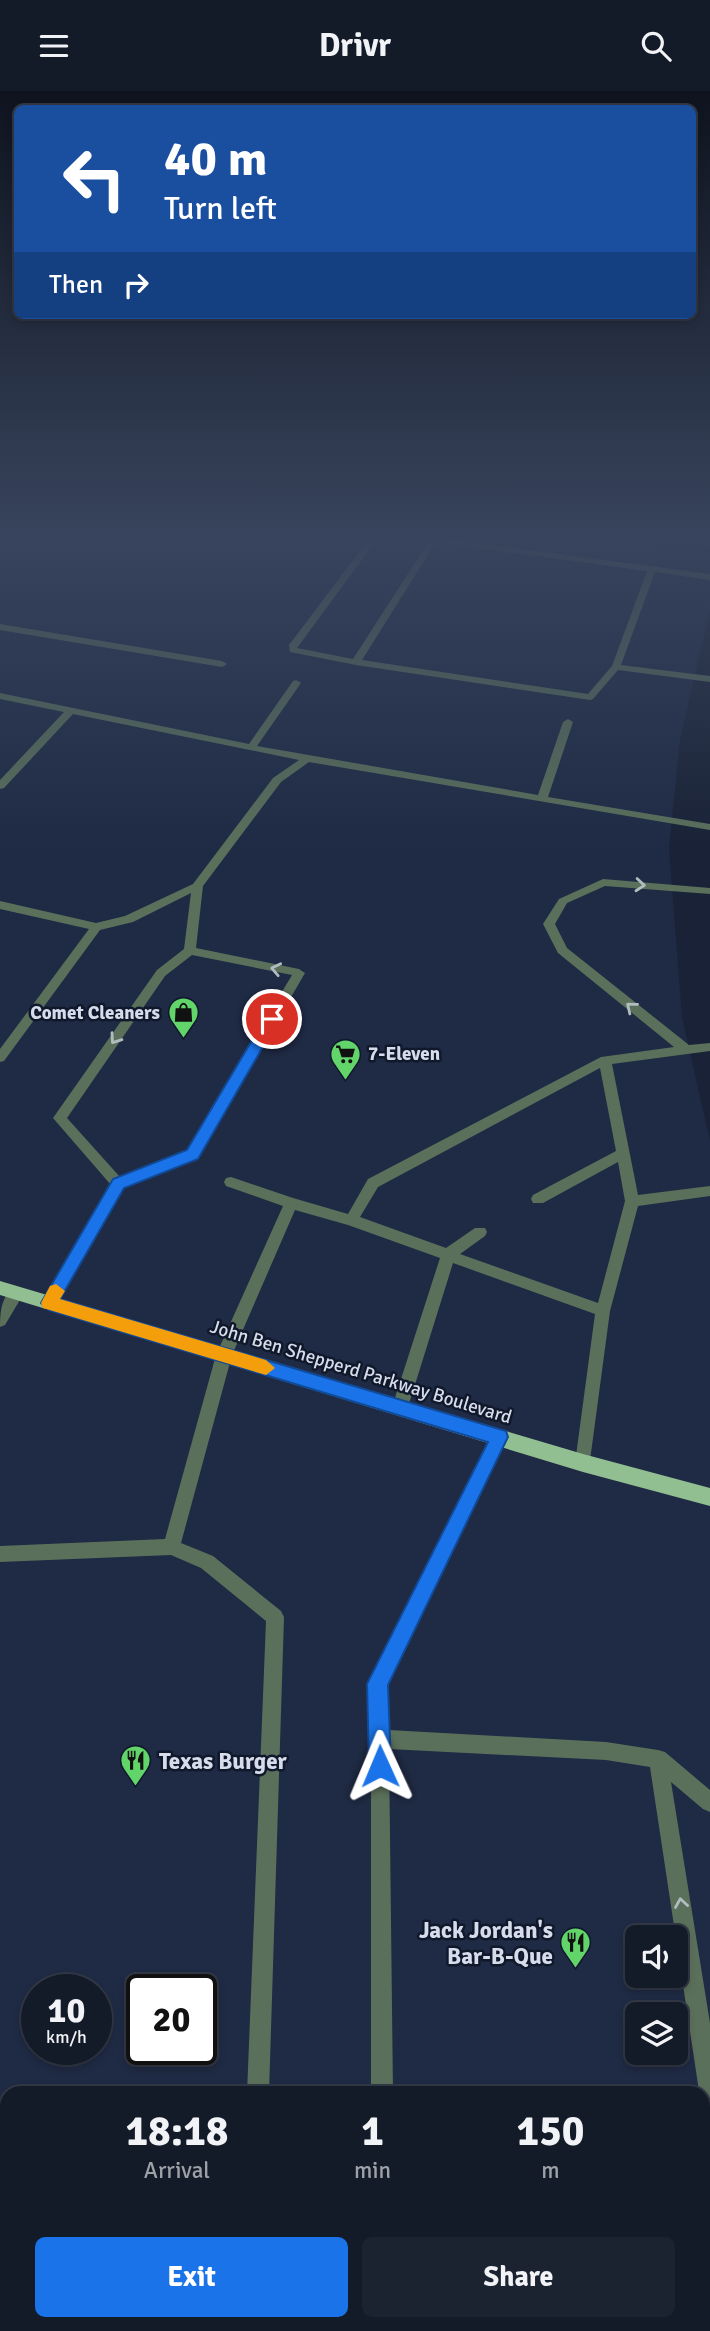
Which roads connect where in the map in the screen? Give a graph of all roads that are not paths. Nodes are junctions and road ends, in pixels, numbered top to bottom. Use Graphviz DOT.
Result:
graph roads {
  1 [pos="75,640"];
  2 [pos="297,640"];
  3 [pos="370,640"];
  4 [pos="626,640"];
  5 [pos="356,662"];
  6 [pos="222,664"];
  7 [pos="616,667"];
  8 [pos="710,679"];
  9 [pos="296,683"];
  10 [pos="0,696"];
  11 [pos="70,711"];
  12 [pos="568,722"];
  13 [pos="251,748"];
  14 [pos="307,759"];
  15 [pos="0,786"];
  16 [pos="542,799"];
  17 [pos="710,827"];
  18 [pos="197,886"];
  19 [pos="710,891"];
  20 [pos="0,905"];
  21 [pos="96,927"];
  22 [pos="190,951"];
  23 [pos="710,1047"];
  24 [pos="685,1049"];
  25 [pos="0,1058"];
  26 [pos="605,1060"];
  27 [pos="624,1153"];
  28 [pos="231,1182"];
  29 [pos="118,1184"];
  30 [pos="710,1191"];
  31 [pos="538,1199"];
  32 [pos="632,1201"];
  33 [pos="291,1203"];
  34 [pos="351,1220"];
  35 [pos="480,1232"];
  36 [pos="449,1254"];
  37 [pos="9,1291"];
  38 [pos="49,1303"];
  39 [pos="603,1311"];
  40 [pos="0,1321"];
  41 [pos="224,1355"];
  42 [pos="400,1407"];
  43 [pos="499,1437"];
  44 [pos="583,1463"];
  45 [pos="710,1497"];
  46 [pos="171,1548"];
  47 [pos="0,1554"];
  48 [pos="380,1739"];
  49 [pos="658,1759"];
  50 [pos="710,1802"];
  51 [pos="258,2086"];
  52 [pos="382,2086"];
  53 [pos="709,2086"];
  1 -- 6 [label="lane"];
  2 -- 5 [label="lane"];
  3 -- 5 [label="lane"];
  4 -- 7 [label="lane"];
  5 -- 7 [label="lane"];
  7 -- 8 [label="lane"];
  9 -- 13 [label="lane"];
  10 -- 11 [label="lane"];
  11 -- 13 [label="lane"];
  11 -- 15 [label="lane"];
  12 -- 16 [label="lane"];
  13 -- 14 [label="lane"];
  14 -- 16 [label="lane"];
  14 -- 18 [label="lane"];
  16 -- 17 [label="lane"];
  18 -- 21 [label="lane"];
  18 -- 22 [label="lane"];
  24 -- 19 [label="lane, one-way"];
  20 -- 21 [label="lane"];
  21 -- 25 [label="lane"];
  22 -- 29 [label="lane, one-way"];
  29 -- 22 [label="lane, one-way"];
  23 -- 24 [label="lane"];
  24 -- 26 [label="lane"];
  26 -- 27 [label="lane"];
  26 -- 34 [label="lane"];
  27 -- 31 [label="lane"];
  27 -- 32 [label="lane"];
  28 -- 33 [label="lane"];
  29 -- 38 [label="lane"];
  30 -- 32 [label="lane"];
  32 -- 39 [label="lane"];
  33 -- 34 [label="lane"];
  33 -- 41 [label="lane"];
  34 -- 36 [label="lane"];
  35 -- 36 [label="lane"];
  36 -- 39 [label="lane"];
  36 -- 42 [label="lane"];
  37 -- 38 [label="main road, John Ben Shepperd Parkway Boulevard"];
  37 -- 40 [label="lane"];
  38 -- 41 [label="main road, John Ben Shepperd Parkway Boulevard"];
  39 -- 44 [label="lane"];
  41 -- 42 [label="main road, John Ben Shepperd Parkway Boulevard"];
  41 -- 46 [label="lane"];
  42 -- 43 [label="main road, John Ben Shepperd Parkway Boulevard"];
  43 -- 44 [label="main road, John Ben Shepperd Parkway Boulevard"];
  43 -- 48 [label="lane"];
  44 -- 45 [label="main road, John Ben Shepperd Parkway Boulevard"];
  46 -- 47 [label="lane"];
  46 -- 51 [label="lane"];
  48 -- 49 [label="lane"];
  48 -- 52 [label="lane"];
  49 -- 50 [label="lane"];
  53 -- 49 [label="lane, one-way"];
}
